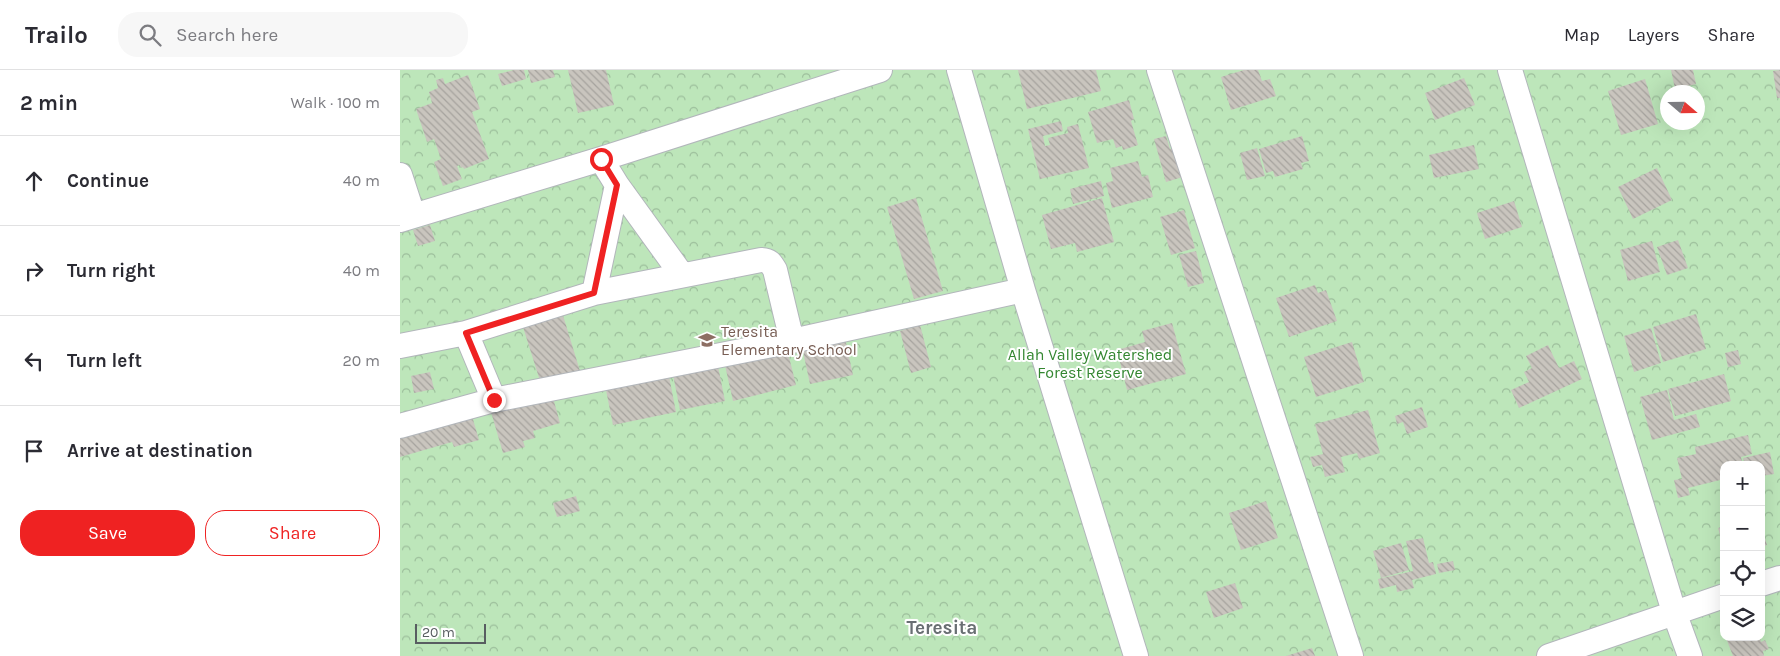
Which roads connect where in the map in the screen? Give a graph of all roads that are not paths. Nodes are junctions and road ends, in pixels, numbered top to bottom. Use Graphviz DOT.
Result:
graph roads {
  1 [pos="880,70"];
  2 [pos="959,70"];
  3 [pos="1159,70"];
  4 [pos="1510,70"];
  5 [pos="601,159"];
  6 [pos="400,175"];
  7 [pos="617,185"];
  8 [pos="406,218"];
  9 [pos="682,275"];
  10 [pos="1023,290"];
  11 [pos="594,293"];
  12 [pos="466,333"];
  13 [pos="792,341"];
  14 [pos="400,346"];
  15 [pos="494,400"];
  16 [pos="400,426"];
  17 [pos="1780,578"];
  18 [pos="1765,583"];
  19 [pos="1720,597"];
  20 [pos="1674,612"];
  21 [pos="1136,656"];
  22 [pos="1351,656"];
  23 [pos="1549,656"];
  24 [pos="1690,656"];
  1 -- 5 [label="street"];
  2 -- 10 [label="street"];
  3 -- 22 [label="street"];
  4 -- 20 [label="street"];
  5 -- 7 [label="street"];
  5 -- 8 [label="street"];
  6 -- 8 [label="street"];
  7 -- 9 [label="street"];
  7 -- 11 [label="street"];
  9 -- 11 [label="street"];
  9 -- 13 [label="street"];
  10 -- 13 [label="street"];
  10 -- 21 [label="street"];
  11 -- 12 [label="street"];
  12 -- 14 [label="street"];
  12 -- 15 [label="street"];
  13 -- 15 [label="street"];
  15 -- 16 [label="street"];
  17 -- 18 [label="street"];
  19 -- 20 [label="street"];
  20 -- 23 [label="street"];
  20 -- 24 [label="street"];
}
